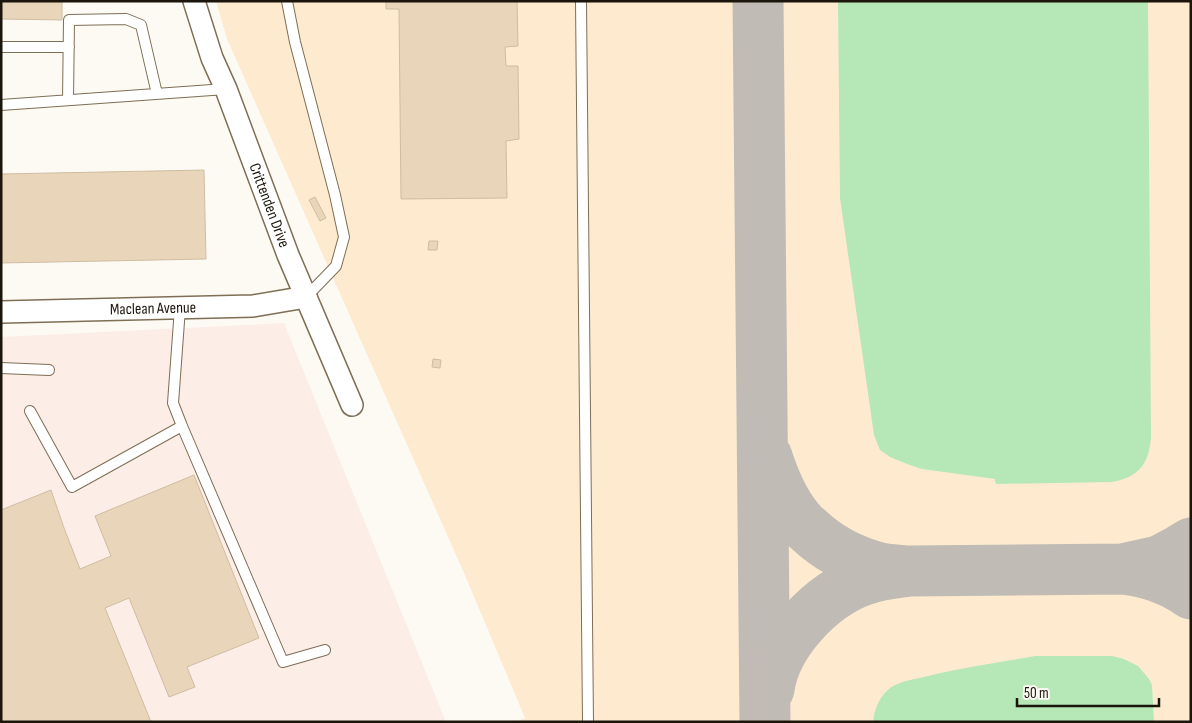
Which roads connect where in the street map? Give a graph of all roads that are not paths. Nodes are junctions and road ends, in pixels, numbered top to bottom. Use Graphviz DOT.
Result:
graph roads {
  1 [pos="194,1"];
  2 [pos="287,1"];
  3 [pos="581,1"];
  4 [pos="1,47"];
  5 [pos="69,47"];
  6 [pos="226,89"];
  7 [pos="157,94"];
  8 [pos="68,100"];
  9 [pos="1,105"];
  10 [pos="306,297"];
  11 [pos="180,308"];
  12 [pos="1,312"];
  13 [pos="1,368"];
  14 [pos="49,370"];
  15 [pos="352,405"];
  16 [pos="30,411"];
  17 [pos="182,426"];
  18 [pos="325,650"];
  19 [pos="588,722"];
  1 -- 6 [label="street, Crittenden Drive"];
  2 -- 10 [label="lane"];
  3 -- 19 [label="lane"];
  4 -- 5 [label="lane"];
  5 -- 7 [label="lane"];
  5 -- 8 [label="lane"];
  6 -- 7 [label="lane"];
  6 -- 10 [label="street, Crittenden Drive"];
  7 -- 8 [label="lane"];
  8 -- 9 [label="lane"];
  10 -- 11 [label="street, Maclean Avenue"];
  10 -- 15 [label="street, Crittenden Drive"];
  11 -- 12 [label="street, Maclean Avenue"];
  11 -- 17 [label="lane"];
  13 -- 14 [label="lane"];
  16 -- 17 [label="lane"];
  17 -- 18 [label="lane"];
}
